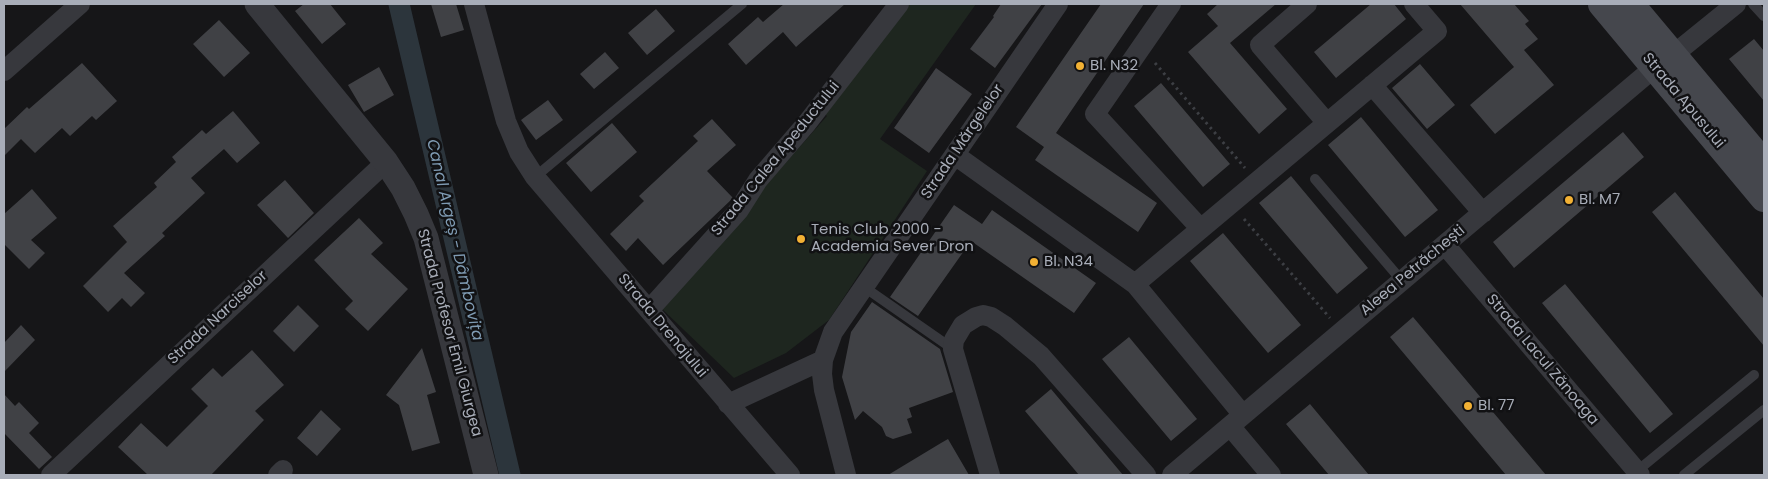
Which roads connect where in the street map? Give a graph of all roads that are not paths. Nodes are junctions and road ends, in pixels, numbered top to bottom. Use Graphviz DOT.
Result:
graph roads {
  1 [pos="80,4"];
  2 [pos="257,4"];
  3 [pos="474,4"];
  4 [pos="742,4"];
  5 [pos="899,4"];
  6 [pos="1058,4"];
  7 [pos="1172,4"];
  8 [pos="1308,4"];
  9 [pos="1414,4"];
  10 [pos="1602,4"];
  11 [pos="1630,4"];
  12 [pos="1736,4"];
  13 [pos="1753,4"];
  14 [pos="1764,16"];
  15 [pos="1664,61"];
  16 [pos="4,72"];
  17 [pos="1372,85"];
  18 [pos="1327,123"];
  19 [pos="955,155"];
  20 [pos="386,162"];
  21 [pos="1764,164"];
  22 [pos="535,177"];
  23 [pos="1315,179"];
  24 [pos="1764,198"];
  25 [pos="1483,213"];
  26 [pos="1201,228"];
  27 [pos="1444,245"];
  28 [pos="1402,281"];
  29 [pos="1135,284"];
  30 [pos="864,286"];
  31 [pos="649,310"];
  32 [pos="953,349"];
  33 [pos="823,360"];
  34 [pos="1754,375"];
  35 [pos="728,404"];
  36 [pos="1764,410"];
  37 [pos="1237,421"];
  38 [pos="1638,473"];
  39 [pos="51,475"];
  40 [pos="486,475"];
  41 [pos="790,475"];
  42 [pos="846,475"];
  43 [pos="990,475"];
  44 [pos="1146,475"];
  45 [pos="1172,475"];
  46 [pos="1271,475"];
  47 [pos="1684,475"];
  1 -- 16 [label="street"];
  2 -- 20 [label="street, Strada Profesor Emil Giurgea"];
  3 -- 22 [label="street, Strada Drenajului"];
  4 -- 22 [label="lane"];
  5 -- 31 [label="street, Strada Calea Apeductului"];
  6 -- 19 [label="street, Strada Mărgelelor"];
  7 -- 26 [label="street"];
  8 -- 18 [label="street"];
  9 -- 17 [label="street"];
  10 -- 15 [label="main road, Strada Apusului"];
  11 -- 15 [label="main road, Strada Apusului"];
  12 -- 15 [label="street, Aleea Petrăchești"];
  13 -- 14 [label="lane"];
  15 -- 21 [label="main road, Strada Apusului"];
  15 -- 24 [label="main road, Strada Apusului"];
  15 -- 25 [label="street, Aleea Petrăchești"];
  17 -- 18 [label="street"];
  17 -- 25 [label="street"];
  18 -- 26 [label="street"];
  19 -- 29 [label="street"];
  19 -- 30 [label="street, Strada Mărgelelor"];
  20 -- 39 [label="street, Strada Narciselor"];
  20 -- 40 [label="street, Strada Profesor Emil Giurgea"];
  22 -- 31 [label="street, Strada Drenajului"];
  23 -- 28 [label="lane"];
  25 -- 27 [label="street, Aleea Petrăchești"];
  26 -- 29 [label="street"];
  27 -- 28 [label="street, Aleea Petrăchești"];
  27 -- 38 [label="street, Strada Lacul Zănoaga"];
  28 -- 37 [label="street, Aleea Petrăchești"];
  29 -- 37 [label="street"];
  30 -- 32 [label="lane"];
  30 -- 33 [label="street, Strada Mărgelelor"];
  31 -- 35 [label="street, Strada Drenajului"];
  32 -- 43 [label="street"];
  32 -- 44 [label="street"];
  33 -- 35 [label="street"];
  33 -- 42 [label="street, Strada Mărgelelor"];
  34 -- 38 [label="lane"];
  35 -- 41 [label="street, Strada Drenajului"];
  36 -- 47 [label="lane"];
  37 -- 45 [label="street, Aleea Petrăchești"];
  37 -- 46 [label="street"];
}
